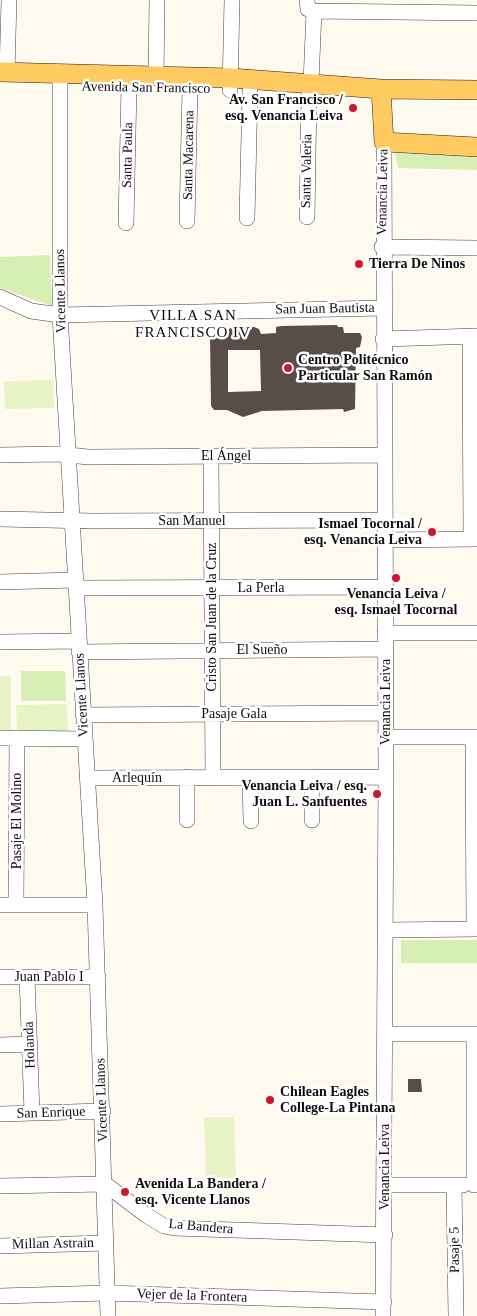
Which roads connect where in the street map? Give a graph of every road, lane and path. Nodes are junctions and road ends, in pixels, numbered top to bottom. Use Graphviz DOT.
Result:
graph roads {
  1 [pos="9,0"];
  2 [pos="157,0"];
  3 [pos="232,0"];
  4 [pos="345,6"];
  5 [pos="310,7"];
  6 [pos="477,13"];
  7 [pos="2,76"];
  8 [pos="156,77"];
  9 [pos="60,80"];
  10 [pos="230,84"];
  11 [pos="129,87"];
  12 [pos="190,88"];
  13 [pos="310,89"];
  14 [pos="477,90"];
  15 [pos="250,91"];
  16 [pos="381,95"];
  17 [pos="384,142"];
  18 [pos="477,148"];
  19 [pos="307,217"];
  20 [pos="247,218"];
  21 [pos="188,221"];
  22 [pos="126,223"];
  23 [pos="382,247"];
  24 [pos="477,248"];
  25 [pos="0,297"];
  26 [pos="383,308"];
  27 [pos="60,315"];
  28 [pos="473,337"];
  29 [pos="383,339"];
  30 [pos="0,455"];
  31 [pos="68,456"];
  32 [pos="211,456"];
  33 [pos="384,456"];
  34 [pos="0,519"];
  35 [pos="73,520"];
  36 [pos="384,520"];
  37 [pos="211,521"];
  38 [pos="474,539"];
  39 [pos="384,540"];
  40 [pos="0,582"];
  41 [pos="76,584"];
  42 [pos="385,587"];
  43 [pos="212,588"];
  44 [pos="477,633"];
  45 [pos="385,634"];
  46 [pos="0,642"];
  47 [pos="79,647"];
  48 [pos="385,650"];
  49 [pos="212,651"];
  50 [pos="386,713"];
  51 [pos="212,714"];
  52 [pos="83,715"];
  53 [pos="386,737"];
  54 [pos="475,737"];
  55 [pos="0,738"];
  56 [pos="17,738"];
  57 [pos="84,739"];
  58 [pos="187,777"];
  59 [pos="213,777"];
  60 [pos="250,777"];
  61 [pos="312,777"];
  62 [pos="386,777"];
  63 [pos="86,778"];
  64 [pos="187,820"];
  65 [pos="312,820"];
  66 [pos="251,821"];
  67 [pos="0,905"];
  68 [pos="16,905"];
  69 [pos="95,905"];
  70 [pos="475,929"];
  71 [pos="386,930"];
  72 [pos="0,977"];
  73 [pos="27,977"];
  74 [pos="98,977"];
  75 [pos="386,1034"];
  76 [pos="476,1034"];
  77 [pos="30,1044"];
  78 [pos="0,1045"];
  79 [pos="102,1111"];
  80 [pos="32,1113"];
  81 [pos="0,1114"];
  82 [pos="105,1184"];
  83 [pos="386,1185"];
  84 [pos="454,1185"];
  85 [pos="476,1185"];
  86 [pos="0,1186"];
  87 [pos="385,1236"];
  88 [pos="106,1243"];
  89 [pos="0,1246"];
  90 [pos="107,1293"];
  91 [pos="0,1296"];
  92 [pos="383,1309"];
  93 [pos="108,1316"];
  94 [pos="456,1316"];
  1 -- 7 [label="street"];
  2 -- 8 [label="street"];
  3 -- 10 [label="street"];
  4 -- 5 [label="street"];
  4 -- 6 [label="street"];
  5 -- 13 [label="street, Santa Valeria"];
  7 -- 9 [label="main road, Avenida San Francisco"];
  8 -- 9 [label="main road, Avenida San Francisco"];
  8 -- 10 [label="main road, Avenida San Francisco"];
  9 -- 11 [label="main road, Avenida San Francisco"];
  9 -- 27 [label="street, Vicente Llanos"];
  10 -- 12 [label="main road, Avenida San Francisco"];
  10 -- 13 [label="main road, Avenida San Francisco"];
  10 -- 15 [label="main road, Avenida San Francisco"];
  11 -- 12 [label="main road, Avenida San Francisco"];
  11 -- 22 [label="street, Santa Paula"];
  12 -- 21 [label="street, Santa Macarena"];
  13 -- 15 [label="main road, Avenida San Francisco"];
  13 -- 16 [label="main road, Avenida San Francisco"];
  13 -- 19 [label="street, Santa Valeria"];
  14 -- 16 [label="main road, Avenida San Francisco"];
  15 -- 20 [label="street"];
  16 -- 17 [label="main road, Venancia Leiva"];
  17 -- 18 [label="main road"];
  17 -- 23 [label="street, Venancia Leiva"];
  23 -- 24 [label="street"];
  23 -- 26 [label="street, Venancia Leiva"];
  25 -- 27 [label="street, San Juan Bautista"];
  26 -- 27 [label="street, San Juan Bautista"];
  26 -- 29 [label="street, Venancia Leiva"];
  27 -- 31 [label="street, Vicente Llanos"];
  28 -- 29 [label="street"];
  28 -- 38 [label="street"];
  29 -- 33 [label="street, Venancia Leiva"];
  30 -- 31 [label="street, El Ángel"];
  31 -- 32 [label="street, El Ángel"];
  31 -- 35 [label="street, Vicente Llanos"];
  32 -- 33 [label="street, El Ángel"];
  32 -- 37 [label="street, Cristo San Juan de la Cruz"];
  33 -- 36 [label="street, Venancia Leiva"];
  34 -- 35 [label="street, San Manuel"];
  35 -- 37 [label="street, San Manuel"];
  35 -- 41 [label="street, Vicente Llanos"];
  36 -- 37 [label="street, San Manuel"];
  36 -- 39 [label="street, Venancia Leiva"];
  37 -- 43 [label="street, Cristo San Juan de la Cruz"];
  38 -- 39 [label="street"];
  39 -- 42 [label="street, Venancia Leiva"];
  40 -- 41 [label="street, La Perla"];
  41 -- 43 [label="street, La Perla"];
  41 -- 47 [label="street, Vicente Llanos"];
  42 -- 43 [label="street, La Perla"];
  42 -- 45 [label="street, Venancia Leiva"];
  43 -- 49 [label="street, Cristo San Juan de la Cruz"];
  44 -- 45 [label="street"];
  45 -- 48 [label="street, Venancia Leiva"];
  46 -- 47 [label="street, El Sueño"];
  47 -- 49 [label="street, El Sueño"];
  47 -- 52 [label="street, Vicente Llanos"];
  48 -- 49 [label="street, El Sueño"];
  48 -- 50 [label="street, Venancia Leiva"];
  49 -- 51 [label="street, Cristo San Juan de la Cruz"];
  50 -- 51 [label="street, Pasaje Gala"];
  50 -- 53 [label="street, Venancia Leiva"];
  51 -- 52 [label="street, Pasaje Gala"];
  51 -- 59 [label="street, Cristo San Juan de la Cruz"];
  52 -- 57 [label="street, Vicente Llanos"];
  53 -- 54 [label="street"];
  53 -- 62 [label="street, Venancia Leiva"];
  54 -- 70 [label="street"];
  55 -- 56 [label="street"];
  56 -- 57 [label="street"];
  56 -- 68 [label="street, Pasaje El Molino"];
  57 -- 63 [label="street, Vicente Llanos"];
  58 -- 59 [label="street, Arlequín"];
  58 -- 63 [label="street, Arlequín"];
  58 -- 64 [label="street"];
  59 -- 60 [label="street, Arlequín"];
  60 -- 61 [label="street, Arlequín"];
  60 -- 66 [label="street"];
  61 -- 62 [label="street, Arlequín"];
  61 -- 65 [label="street"];
  62 -- 71 [label="street, Venancia Leiva"];
  63 -- 69 [label="street, Vicente Llanos"];
  67 -- 68 [label="street"];
  68 -- 69 [label="street"];
  69 -- 74 [label="street, Vicente Llanos"];
  70 -- 71 [label="street"];
  71 -- 75 [label="street, Venancia Leiva"];
  72 -- 73 [label="street, Juan Pablo I"];
  73 -- 74 [label="street, Juan Pablo I"];
  73 -- 77 [label="street, Holanda"];
  74 -- 79 [label="street, Vicente Llanos"];
  75 -- 76 [label="street"];
  75 -- 83 [label="street, Venancia Leiva"];
  76 -- 85 [label="street"];
  77 -- 78 [label="street"];
  77 -- 80 [label="street, Holanda"];
  79 -- 80 [label="street, San Enrique"];
  79 -- 82 [label="street, Vicente Llanos"];
  80 -- 81 [label="street, San Enrique"];
  82 -- 86 [label="street"];
  82 -- 87 [label="street, La Bandera"];
  82 -- 88 [label="street, Vicente Llanos"];
  83 -- 84 [label="street"];
  83 -- 87 [label="street, Venancia Leiva"];
  84 -- 85 [label="street"];
  84 -- 94 [label="street, Pasaje 5"];
  87 -- 92 [label="street, Venancia Leiva"];
  88 -- 89 [label="street, Millan Astrain"];
  88 -- 90 [label="street, Vicente Llanos"];
  90 -- 91 [label="street, Vejer de la Frontera"];
  90 -- 92 [label="street, Vejer de la Frontera"];
  90 -- 93 [label="street, Vicente Llanos"];
}
